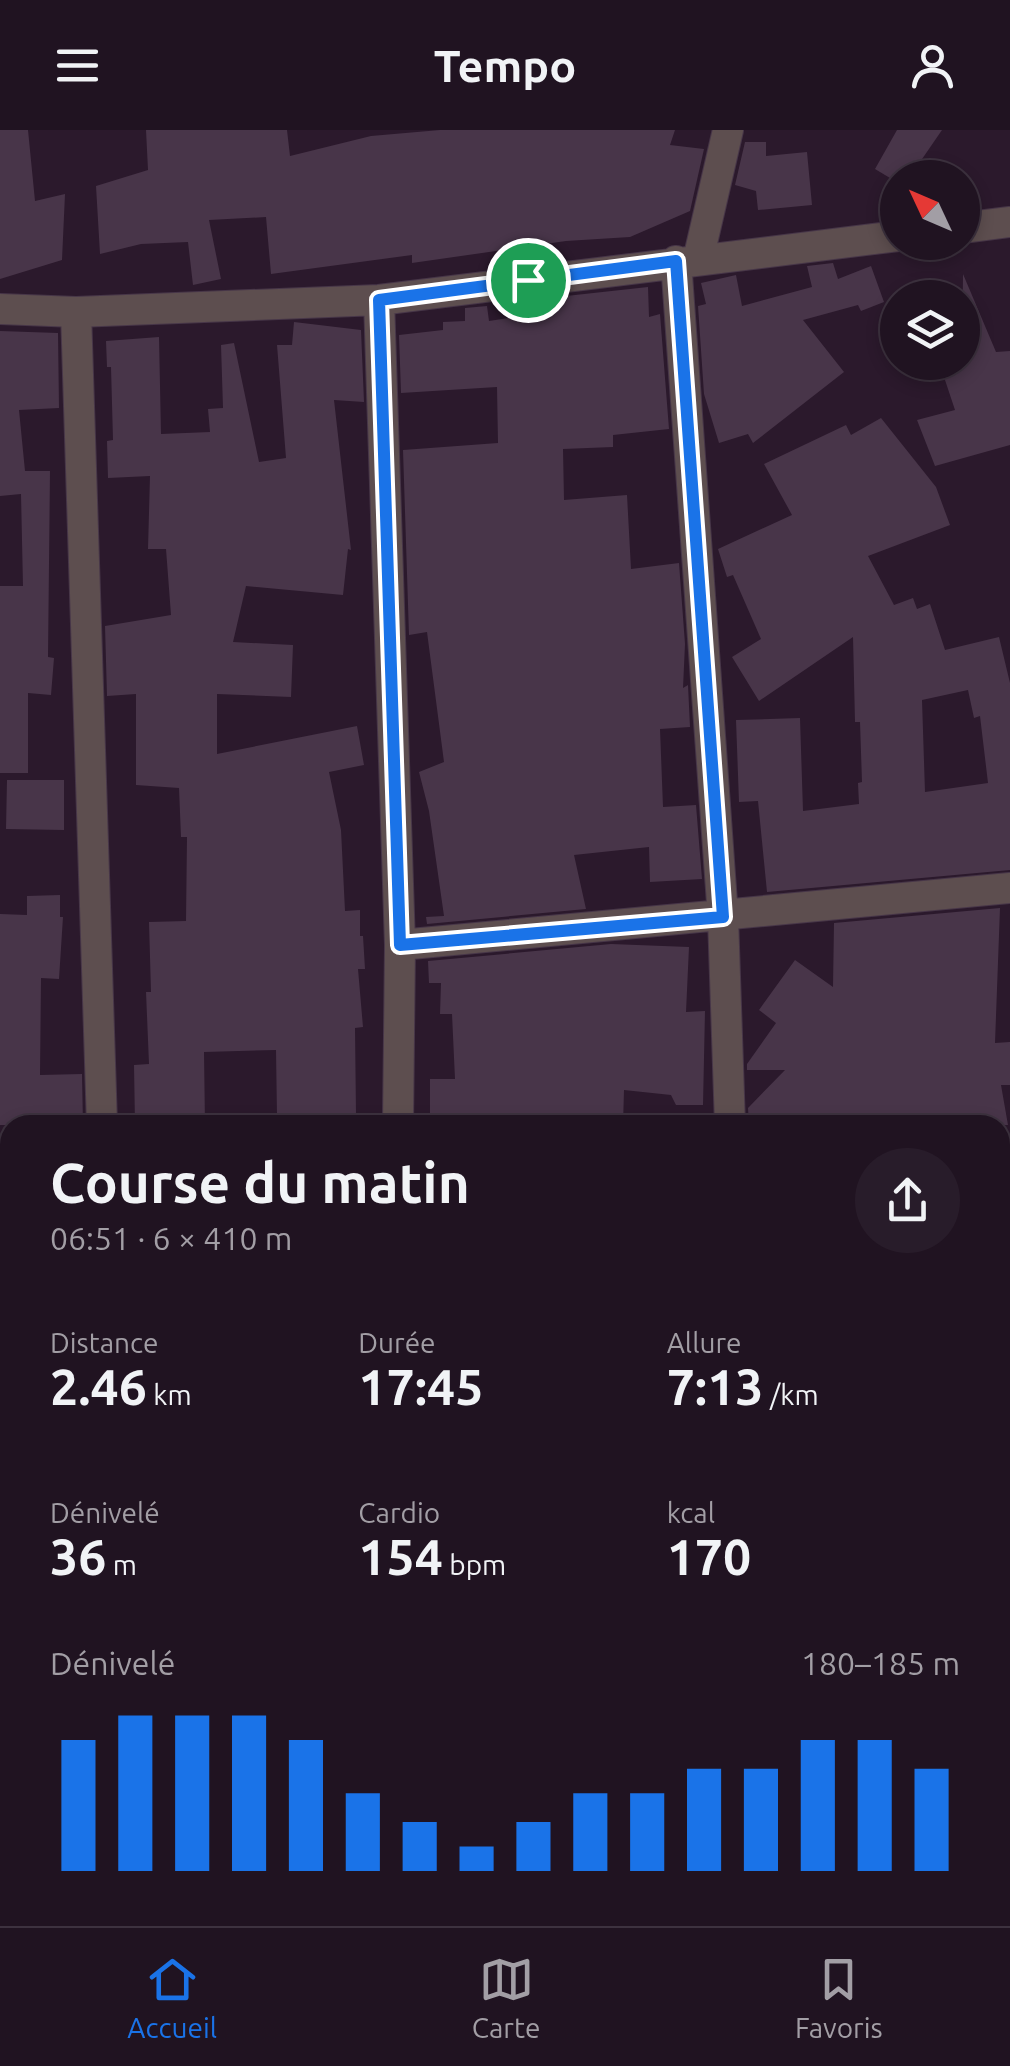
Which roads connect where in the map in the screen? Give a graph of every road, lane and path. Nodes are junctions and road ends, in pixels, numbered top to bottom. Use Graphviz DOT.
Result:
graph roads {
  1 [pos="728,130"];
  2 [pos="1010,222"];
  3 [pos="980,226"];
  4 [pos="880,238"];
  5 [pos="687,260"];
  6 [pos="379,300"];
  7 [pos="0,310"];
  8 [pos="76,312"];
  9 [pos="1010,888"];
  10 [pos="723,917"];
  11 [pos="400,945"];
  12 [pos="102,1115"];
  13 [pos="398,1115"];
  14 [pos="730,1115"];
  1 -- 5 [label="street"];
  2 -- 3 [label="street"];
  4 -- 5 [label="street"];
  5 -- 6 [label="street"];
  5 -- 10 [label="street"];
  6 -- 8 [label="street"];
  6 -- 11 [label="street"];
  7 -- 8 [label="street"];
  8 -- 12 [label="street"];
  9 -- 10 [label="street"];
  10 -- 11 [label="street"];
  10 -- 14 [label="street"];
  11 -- 13 [label="street"];
}
